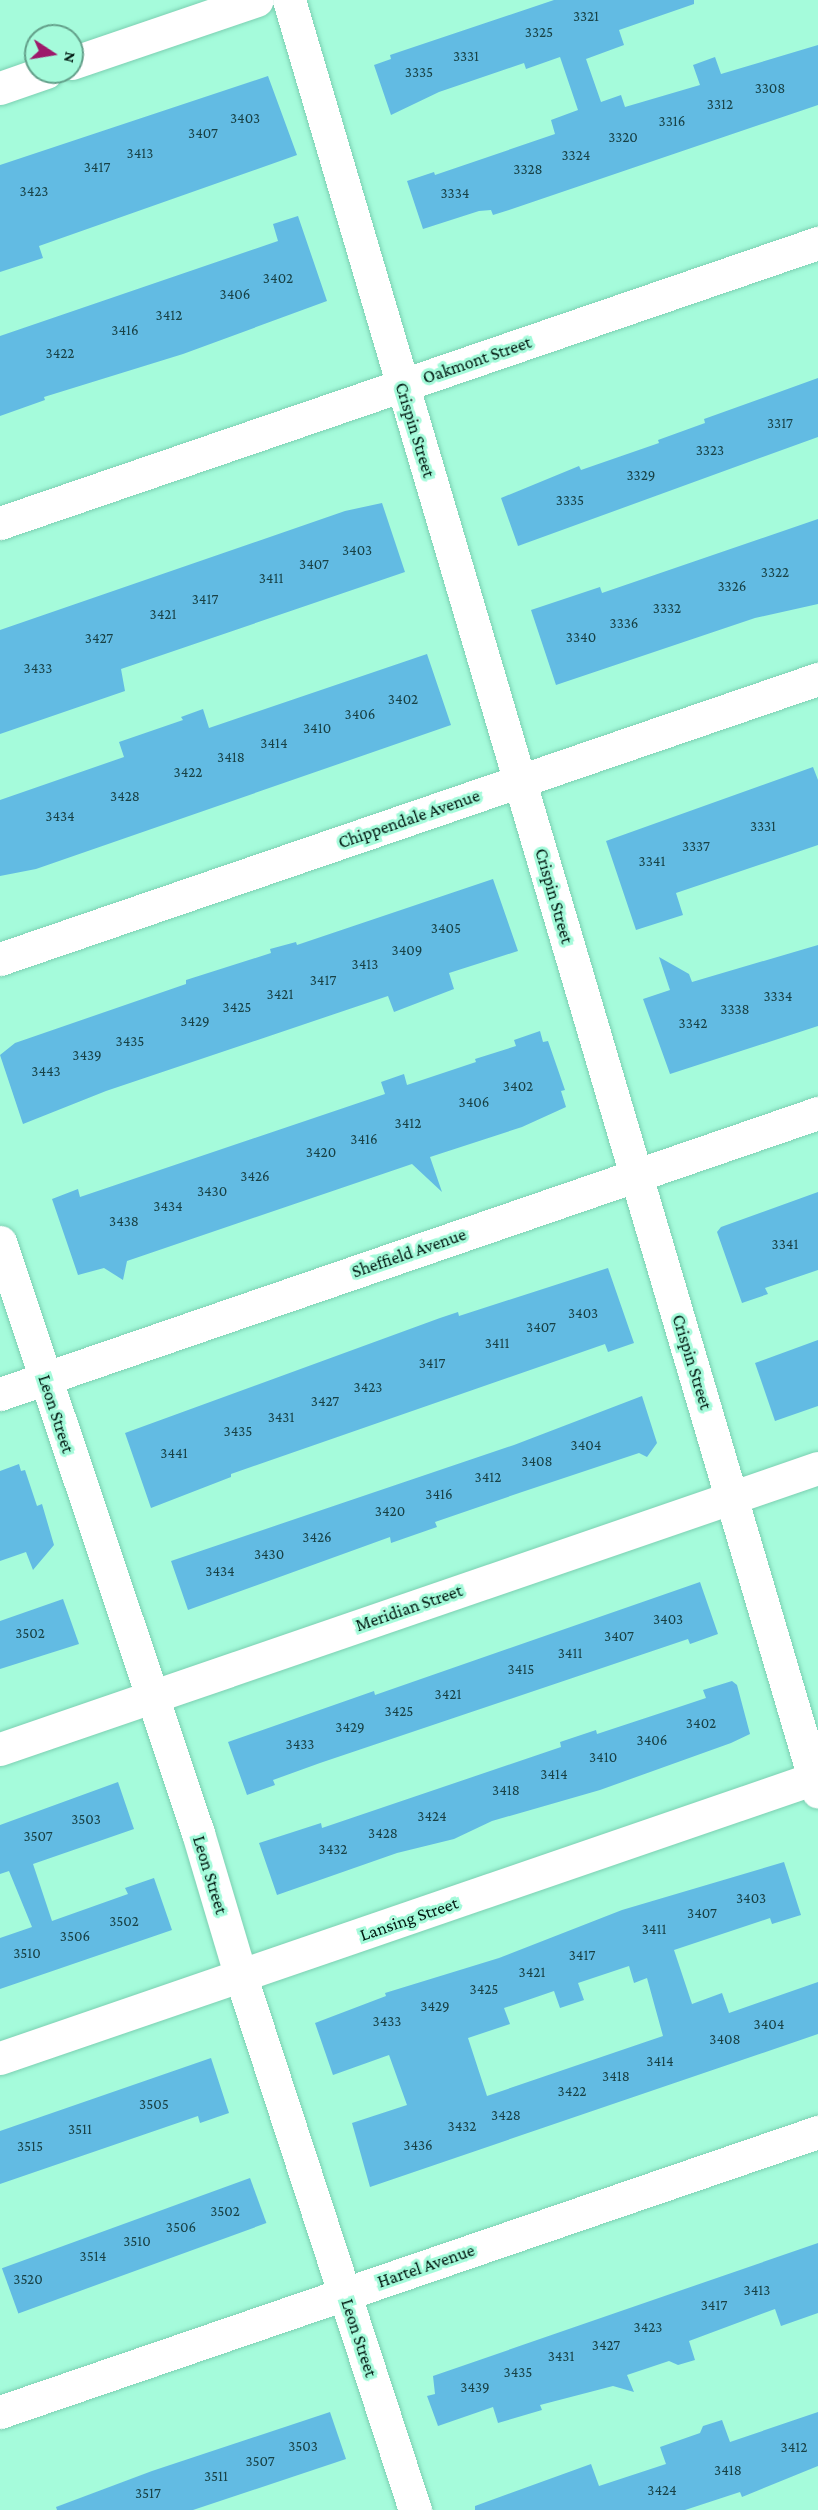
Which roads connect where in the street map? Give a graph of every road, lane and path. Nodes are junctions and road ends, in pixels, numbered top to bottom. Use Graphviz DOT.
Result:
graph roads {
  1 [pos="256,0"];
  2 [pos="289,0"];
  3 [pos="84,59"];
  4 [pos="24,80"];
  5 [pos="0,88"];
  6 [pos="818,243"];
  7 [pos="402,386"];
  8 [pos="0,523"];
  9 [pos="818,679"];
  10 [pos="521,781"];
  11 [pos="0,959"];
  12 [pos="818,1113"];
  13 [pos="636,1176"];
  14 [pos="0,1242"];
  15 [pos="45,1378"];
  16 [pos="0,1394"];
  17 [pos="818,1468"];
  18 [pos="734,1497"];
  19 [pos="150,1697"];
  20 [pos="0,1749"];
  21 [pos="817,1782"];
  22 [pos="241,1977"];
  23 [pos="0,2058"];
  24 [pos="818,2132"];
  25 [pos="345,2294"];
  26 [pos="0,2412"];
  27 [pos="415,2510"];
  1 -- 3 [label="street"];
  2 -- 7 [label="street, Crispin Street"];
  4 -- 5 [label="street"];
  6 -- 7 [label="street, Oakmont Street"];
  7 -- 8 [label="street, Oakmont Street"];
  7 -- 10 [label="street, Crispin Street"];
  9 -- 10 [label="street, Chippendale Avenue"];
  10 -- 11 [label="street, Chippendale Avenue"];
  10 -- 13 [label="street, Crispin Street"];
  12 -- 13 [label="street, Sheffield Avenue"];
  13 -- 15 [label="street, Sheffield Avenue"];
  13 -- 18 [label="street, Crispin Street"];
  14 -- 15 [label="street, Leon Street"];
  15 -- 16 [label="street, Sheffield Avenue"];
  15 -- 19 [label="street, Leon Street"];
  17 -- 18 [label="street, Meridian Street"];
  18 -- 19 [label="street, Meridian Street"];
  18 -- 21 [label="street, Crispin Street"];
  19 -- 20 [label="street, Meridian Street"];
  19 -- 22 [label="street, Leon Street"];
  21 -- 22 [label="street, Lansing Street"];
  22 -- 23 [label="street, Lansing Street"];
  22 -- 25 [label="street, Leon Street"];
  24 -- 25 [label="street, Hartel Avenue"];
  25 -- 26 [label="street, Hartel Avenue"];
  25 -- 27 [label="street, Leon Street"];
}
